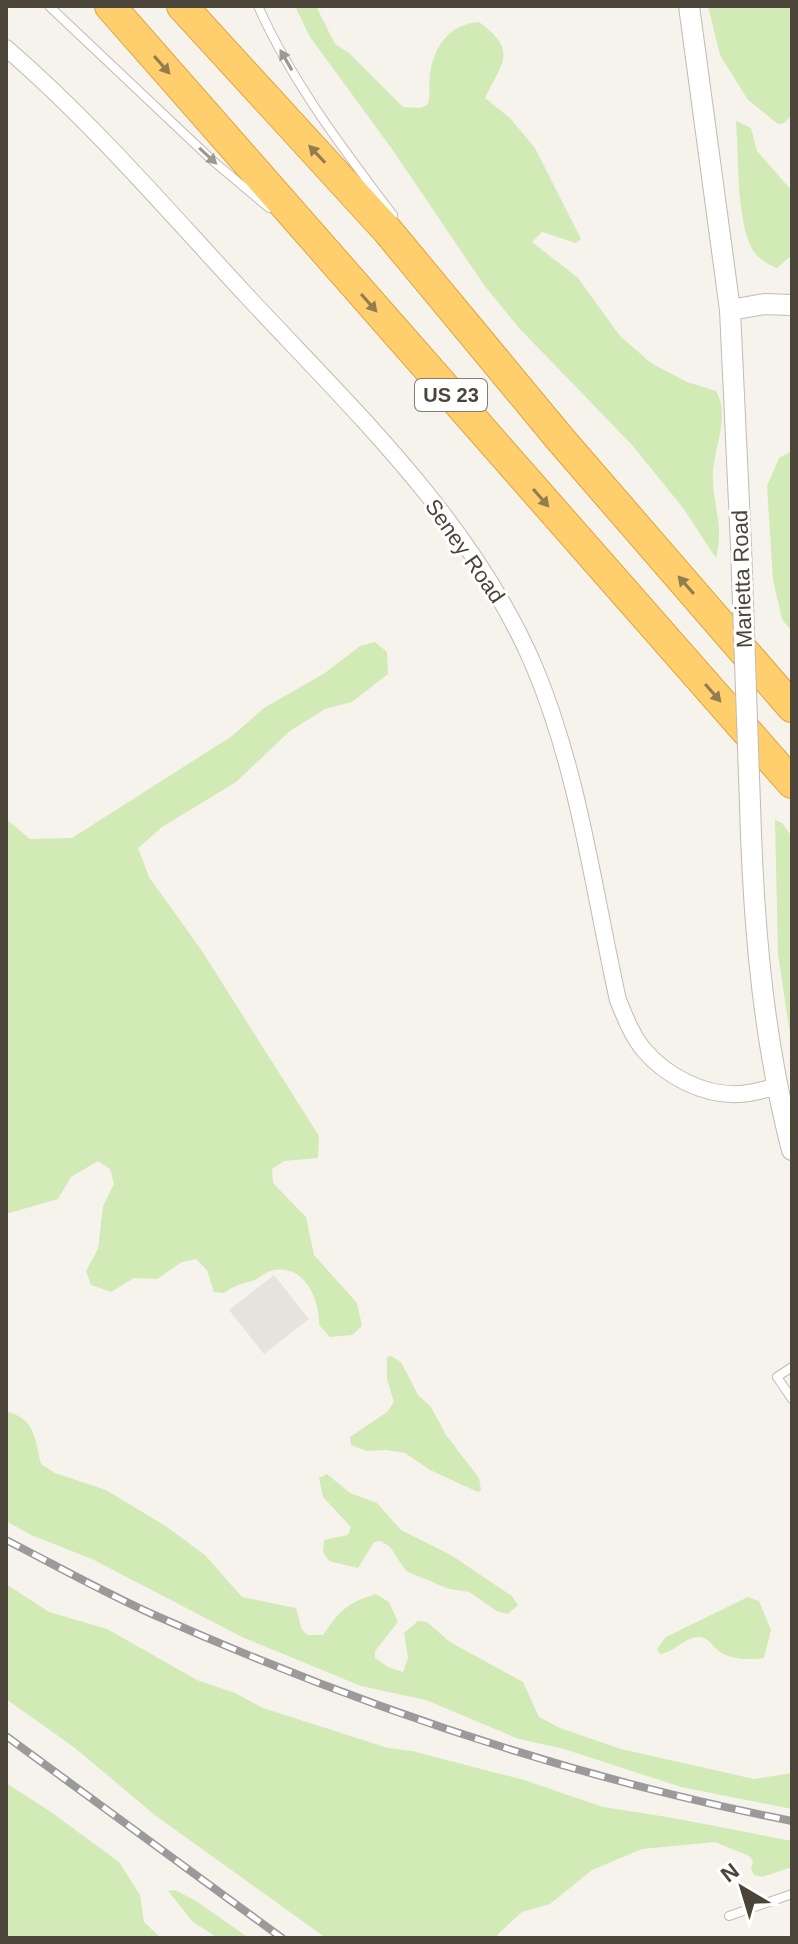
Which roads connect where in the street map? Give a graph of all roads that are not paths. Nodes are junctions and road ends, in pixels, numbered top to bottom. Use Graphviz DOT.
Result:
graph roads {
  1 [pos="49,6"];
  2 [pos="110,6"];
  3 [pos="182,6"];
  4 [pos="258,6"];
  5 [pos="689,6"];
  6 [pos="6,48"];
  7 [pos="272,210"];
  8 [pos="284,220"];
  9 [pos="400,225"];
  10 [pos="331,259"];
  11 [pos="429,263"];
  12 [pos="792,305"];
  13 [pos="730,310"];
  14 [pos="561,440"];
  15 [pos="792,707"];
  16 [pos="792,783"];
  17 [pos="776,1087"];
  18 [pos="792,1150"];
  19 [pos="792,1367"];
  20 [pos="792,1399"];
  21 [pos="792,1894"];
  22 [pos="729,1916"];
  1 -- 7 [label="lane, one-way"];
  2 -- 10 [label="highway, US 23, one-way"];
  14 -- 3 [label="highway, US 23, one-way"];
  9 -- 4 [label="lane, one-way"];
  5 -- 13 [label="street, Marietta Road"];
  6 -- 17 [label="street, Seney Road"];
  8 -- 10 [label="lane"];
  10 -- 16 [label="highway, US 23, one-way"];
  11 -- 14 [label="lane"];
  12 -- 13 [label="street"];
  13 -- 17 [label="street, Marietta Road, bridge"];
  15 -- 14 [label="highway, US 23, one-way"];
  17 -- 18 [label="street, Marietta Road"];
  19 -- 20 [label="lane"];
  21 -- 22 [label="lane"];
}
